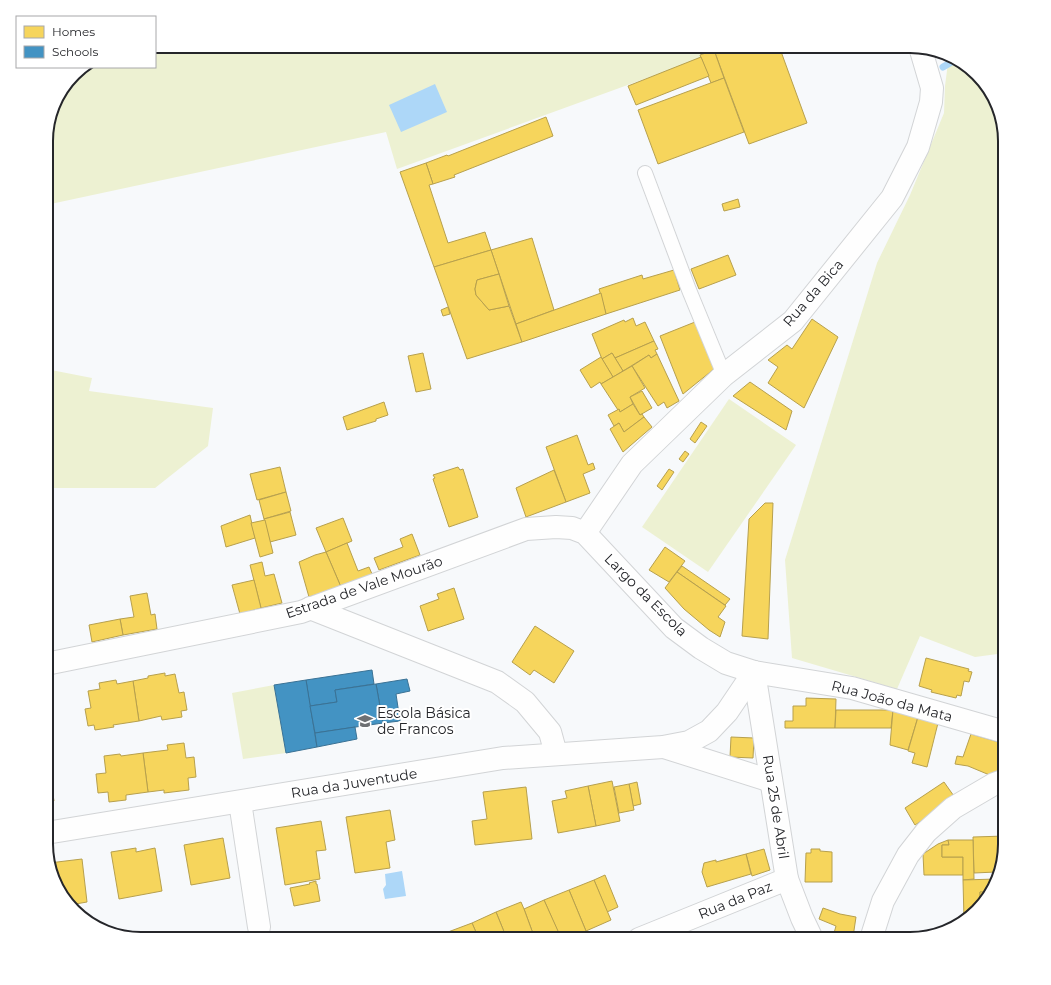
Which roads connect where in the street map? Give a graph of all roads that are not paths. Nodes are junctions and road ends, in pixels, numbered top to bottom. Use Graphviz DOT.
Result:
graph roads {
  1 [pos="922,54"];
  2 [pos="645,173"];
  3 [pos="724,375"];
  4 [pos="585,533"];
  5 [pos="310,608"];
  6 [pos="53,663"];
  7 [pos="754,672"];
  8 [pos="998,730"];
  9 [pos="663,747"];
  10 [pos="556,754"];
  11 [pos="771,781"];
  12 [pos="998,783"];
  13 [pos="240,802"];
  14 [pos="53,832"];
  15 [pos="787,879"];
  16 [pos="259,927"];
  17 [pos="657,932"];
  18 [pos="809,932"];
  19 [pos="873,932"];
  1 -- 3 [label="street, Rua da Bica"];
  2 -- 3 [label="lane"];
  3 -- 4 [label="street, Rua da Bica"];
  4 -- 5 [label="street, Estrada de Vale Mourão"];
  4 -- 7 [label="street, Largo da Escola"];
  5 -- 6 [label="street, Estrada de Vale Mourão"];
  5 -- 10 [label="street"];
  7 -- 8 [label="street, Rua João da Mata"];
  7 -- 9 [label="street"];
  7 -- 11 [label="street, Rua 25 de Abril"];
  9 -- 10 [label="street, Rua da Juventude"];
  9 -- 11 [label="street"];
  10 -- 13 [label="street, Rua da Juventude"];
  11 -- 15 [label="street, Rua 25 de Abril"];
  12 -- 19 [label="street"];
  13 -- 14 [label="street, Rua da Juventude"];
  13 -- 16 [label="street"];
  15 -- 17 [label="street, Rua da Paz"];
  15 -- 18 [label="street, Rua 25 de Abril"];
}
